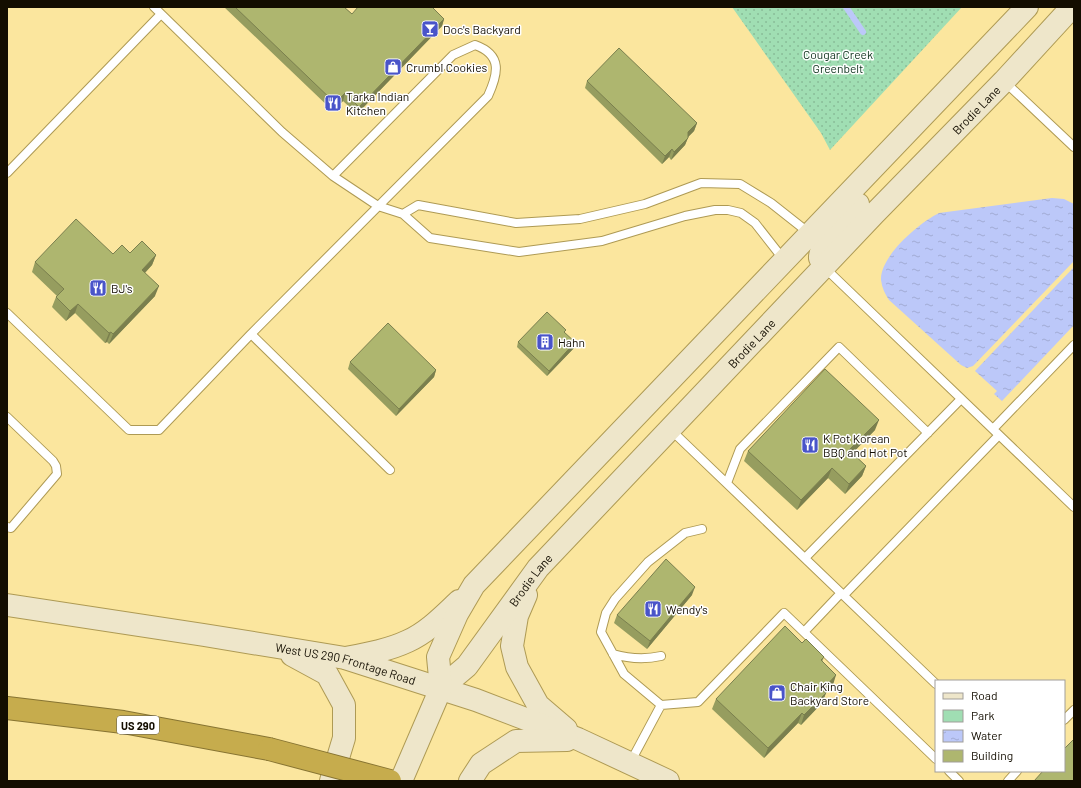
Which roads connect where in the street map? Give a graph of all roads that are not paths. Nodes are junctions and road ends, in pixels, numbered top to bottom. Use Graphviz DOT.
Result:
graph roads {
  1 [pos="154,7"];
  2 [pos="1072,7"];
  3 [pos="1025,8"];
  4 [pos="161,14"];
  5 [pos="1004,81"];
  6 [pos="901,139"];
  7 [pos="1074,147"];
  8 [pos="7,173"];
  9 [pos="333,176"];
  10 [pos="378,206"];
  11 [pos="404,214"];
  12 [pos="810,234"];
  13 [pos="784,261"];
  14 [pos="824,267"];
  15 [pos="7,313"];
  16 [pos="251,334"];
  17 [pos="1074,345"];
  18 [pos="961,399"];
  19 [pos="7,417"];
  20 [pos="992,428"];
  21 [pos="670,429"];
  22 [pos="928,433"];
  23 [pos="999,435"];
  24 [pos="390,470"];
  25 [pos="727,484"];
  26 [pos="1074,507"];
  27 [pos="7,527"];
  28 [pos="702,529"];
  29 [pos="805,558"];
  30 [pos="538,568"];
  31 [pos="474,585"];
  32 [pos="843,594"];
  33 [pos="7,606"];
  34 [pos="804,632"];
  35 [pos="278,647"];
  36 [pos="613,654"];
  37 [pos="661,656"];
  38 [pos="345,658"];
  39 [pos="935,683"];
  40 [pos="440,688"];
  41 [pos="661,705"];
  42 [pos="7,708"];
  43 [pos="1074,710"];
  44 [pos="1065,719"];
  45 [pos="578,739"];
  46 [pos="935,758"];
  47 [pos="629,764"];
  48 [pos="950,772"];
  49 [pos="1016,772"];
  50 [pos="331,781"];
  51 [pos="390,781"];
  52 [pos="402,781"];
  53 [pos="470,781"];
  54 [pos="668,781"];
  55 [pos="959,781"];
  56 [pos="1008,781"];
  1 -- 4 [label="lane"];
  2 -- 5 [label="main road, Brodie Lane"];
  3 -- 6 [label="main road, Brodie Lane"];
  4 -- 8 [label="lane"];
  4 -- 9 [label="lane"];
  5 -- 7 [label="lane"];
  5 -- 14 [label="main road, Brodie Lane"];
  6 -- 12 [label="main road, Brodie Lane"];
  6 -- 14 [label="main road"];
  9 -- 10 [label="lane"];
  9 -- 10 [label="lane"];
  10 -- 11 [label="lane"];
  10 -- 16 [label="lane"];
  11 -- 12 [label="lane"];
  11 -- 13 [label="lane"];
  12 -- 13 [label="main road, Brodie Lane"];
  13 -- 31 [label="main road, Brodie Lane"];
  14 -- 18 [label="lane"];
  14 -- 21 [label="main road, Brodie Lane"];
  15 -- 16 [label="lane"];
  16 -- 24 [label="lane"];
  17 -- 20 [label="lane"];
  18 -- 20 [label="lane"];
  18 -- 22 [label="lane"];
  19 -- 27 [label="lane"];
  20 -- 23 [label="lane"];
  21 -- 25 [label="lane"];
  21 -- 30 [label="main road, Brodie Lane"];
  22 -- 25 [label="lane"];
  22 -- 29 [label="lane"];
  23 -- 26 [label="lane"];
  23 -- 32 [label="lane"];
  25 -- 29 [label="lane"];
  28 -- 36 [label="lane"];
  29 -- 32 [label="lane"];
  30 -- 40 [label="main road, Brodie Lane"];
  30 -- 45 [label="main road"];
  31 -- 38 [label="main road"];
  31 -- 40 [label="main road, Brodie Lane"];
  32 -- 34 [label="lane"];
  32 -- 39 [label="lane"];
  33 -- 35 [label="main road, West US 290 Frontage Road"];
  34 -- 41 [label="lane"];
  34 -- 46 [label="lane"];
  35 -- 38 [label="main road, West US 290 Frontage Road"];
  35 -- 50 [label="main road"];
  36 -- 37 [label="lane"];
  36 -- 41 [label="lane"];
  38 -- 40 [label="main road, West US 290 Frontage Road"];
  40 -- 45 [label="main road, West US 290 Frontage Road"];
  40 -- 52 [label="main road, Brodie Lane"];
  41 -- 47 [label="lane"];
  42 -- 51 [label="highway, US 290, bridge"];
  43 -- 44 [label="lane"];
  45 -- 47 [label="main road, West US 290 Frontage Road"];
  45 -- 53 [label="main road"];
  47 -- 54 [label="main road, West US 290 Frontage Road"];
  48 -- 55 [label="lane"];
  49 -- 56 [label="lane"];
}
